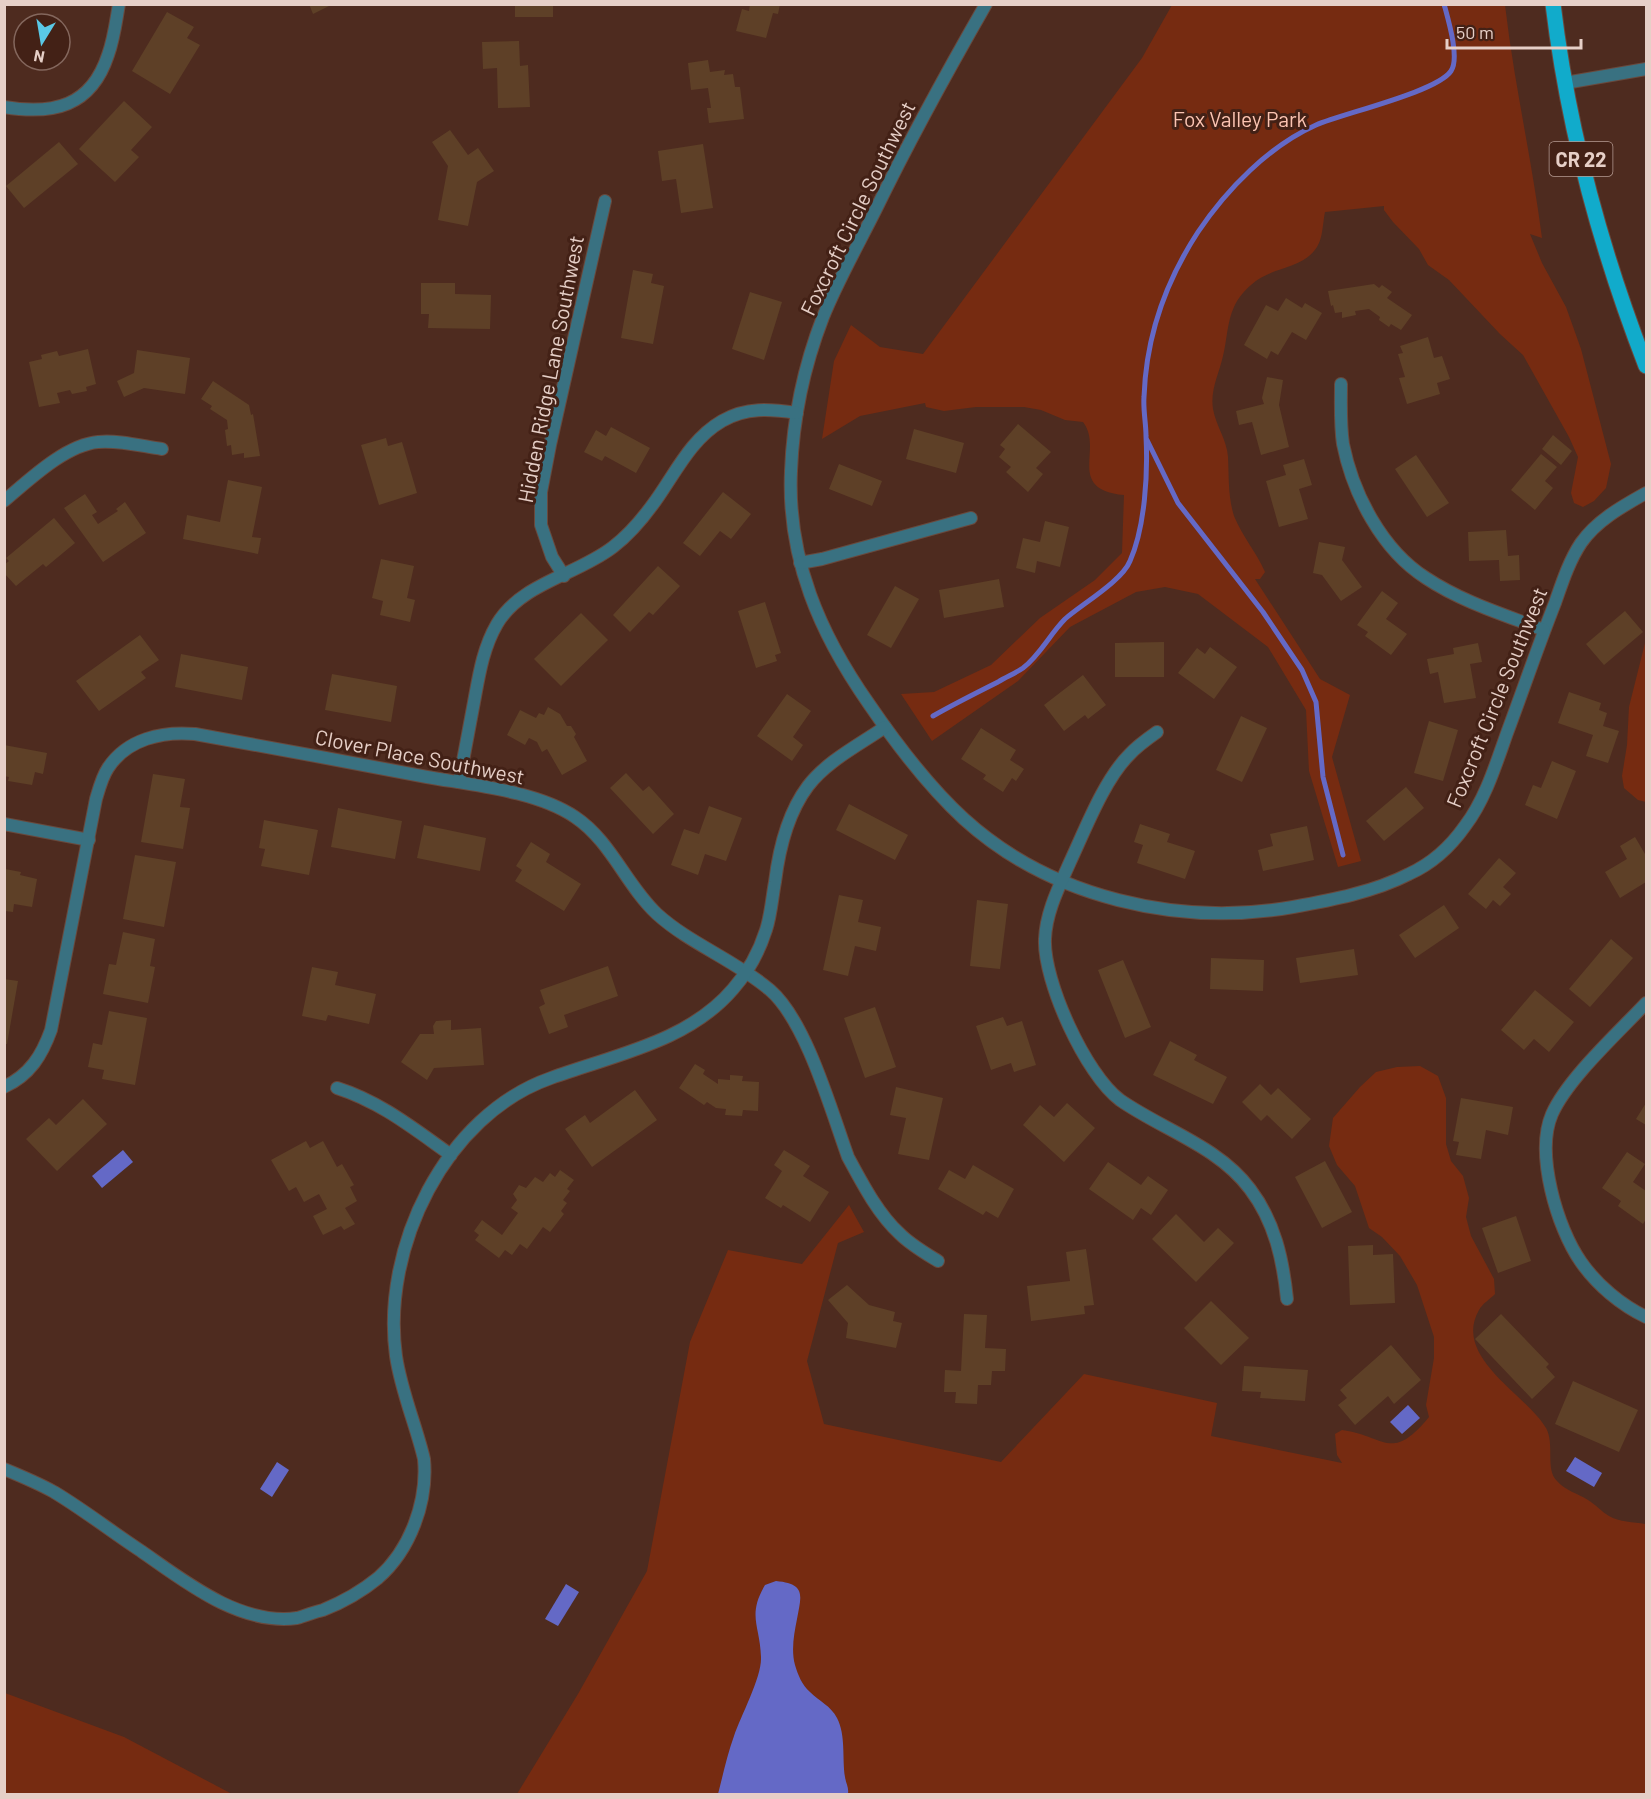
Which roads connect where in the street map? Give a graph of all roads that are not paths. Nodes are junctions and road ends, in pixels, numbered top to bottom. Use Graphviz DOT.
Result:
graph roads {
  1 [pos="119,4"];
  2 [pos="986,4"];
  3 [pos="1553,4"];
  4 [pos="1647,69"];
  5 [pos="1565,83"];
  6 [pos="4,107"];
  7 [pos="605,201"];
  8 [pos="1647,366"];
  9 [pos="1341,384"];
  10 [pos="797,413"];
  11 [pos="162,450"];
  12 [pos="1647,493"];
  13 [pos="4,501"];
  14 [pos="971,518"];
  15 [pos="800,562"];
  16 [pos="564,576"];
  17 [pos="1545,630"];
  18 [pos="885,728"];
  19 [pos="1157,732"];
  20 [pos="459,782"];
  21 [pos="4,824"];
  22 [pos="89,840"];
  23 [pos="1062,880"];
  24 [pos="746,972"];
  25 [pos="1647,1003"];
  26 [pos="4,1087"];
  27 [pos="337,1088"];
  28 [pos="451,1155"];
  29 [pos="938,1261"];
  30 [pos="1287,1299"];
  31 [pos="1647,1317"];
  32 [pos="4,1469"];
  1 -- 6 [label="street"];
  2 -- 10 [label="street, Foxcroft Circle Southwest"];
  3 -- 5 [label="main road, CR 22"];
  4 -- 5 [label="street"];
  5 -- 8 [label="main road, CR 22"];
  7 -- 16 [label="street, Hidden Ridge Lane Southwest"];
  9 -- 17 [label="street"];
  10 -- 15 [label="street, Foxcroft Circle Southwest"];
  10 -- 16 [label="street"];
  11 -- 13 [label="street"];
  12 -- 17 [label="street, Foxcroft Circle Southwest"];
  14 -- 15 [label="street"];
  15 -- 18 [label="street, Foxcroft Circle Southwest"];
  16 -- 20 [label="street"];
  17 -- 23 [label="street, Foxcroft Circle Southwest"];
  18 -- 23 [label="street, Foxcroft Circle Southwest"];
  18 -- 24 [label="street"];
  19 -- 23 [label="street"];
  20 -- 22 [label="street, Clover Place Southwest"];
  20 -- 24 [label="street, Clover Place Southwest"];
  21 -- 22 [label="street"];
  22 -- 26 [label="street, Clover Place Southwest"];
  23 -- 30 [label="street"];
  24 -- 28 [label="street"];
  24 -- 29 [label="street, Clover Place Southwest"];
  25 -- 31 [label="street"];
  27 -- 28 [label="street"];
  28 -- 32 [label="street"];
}
